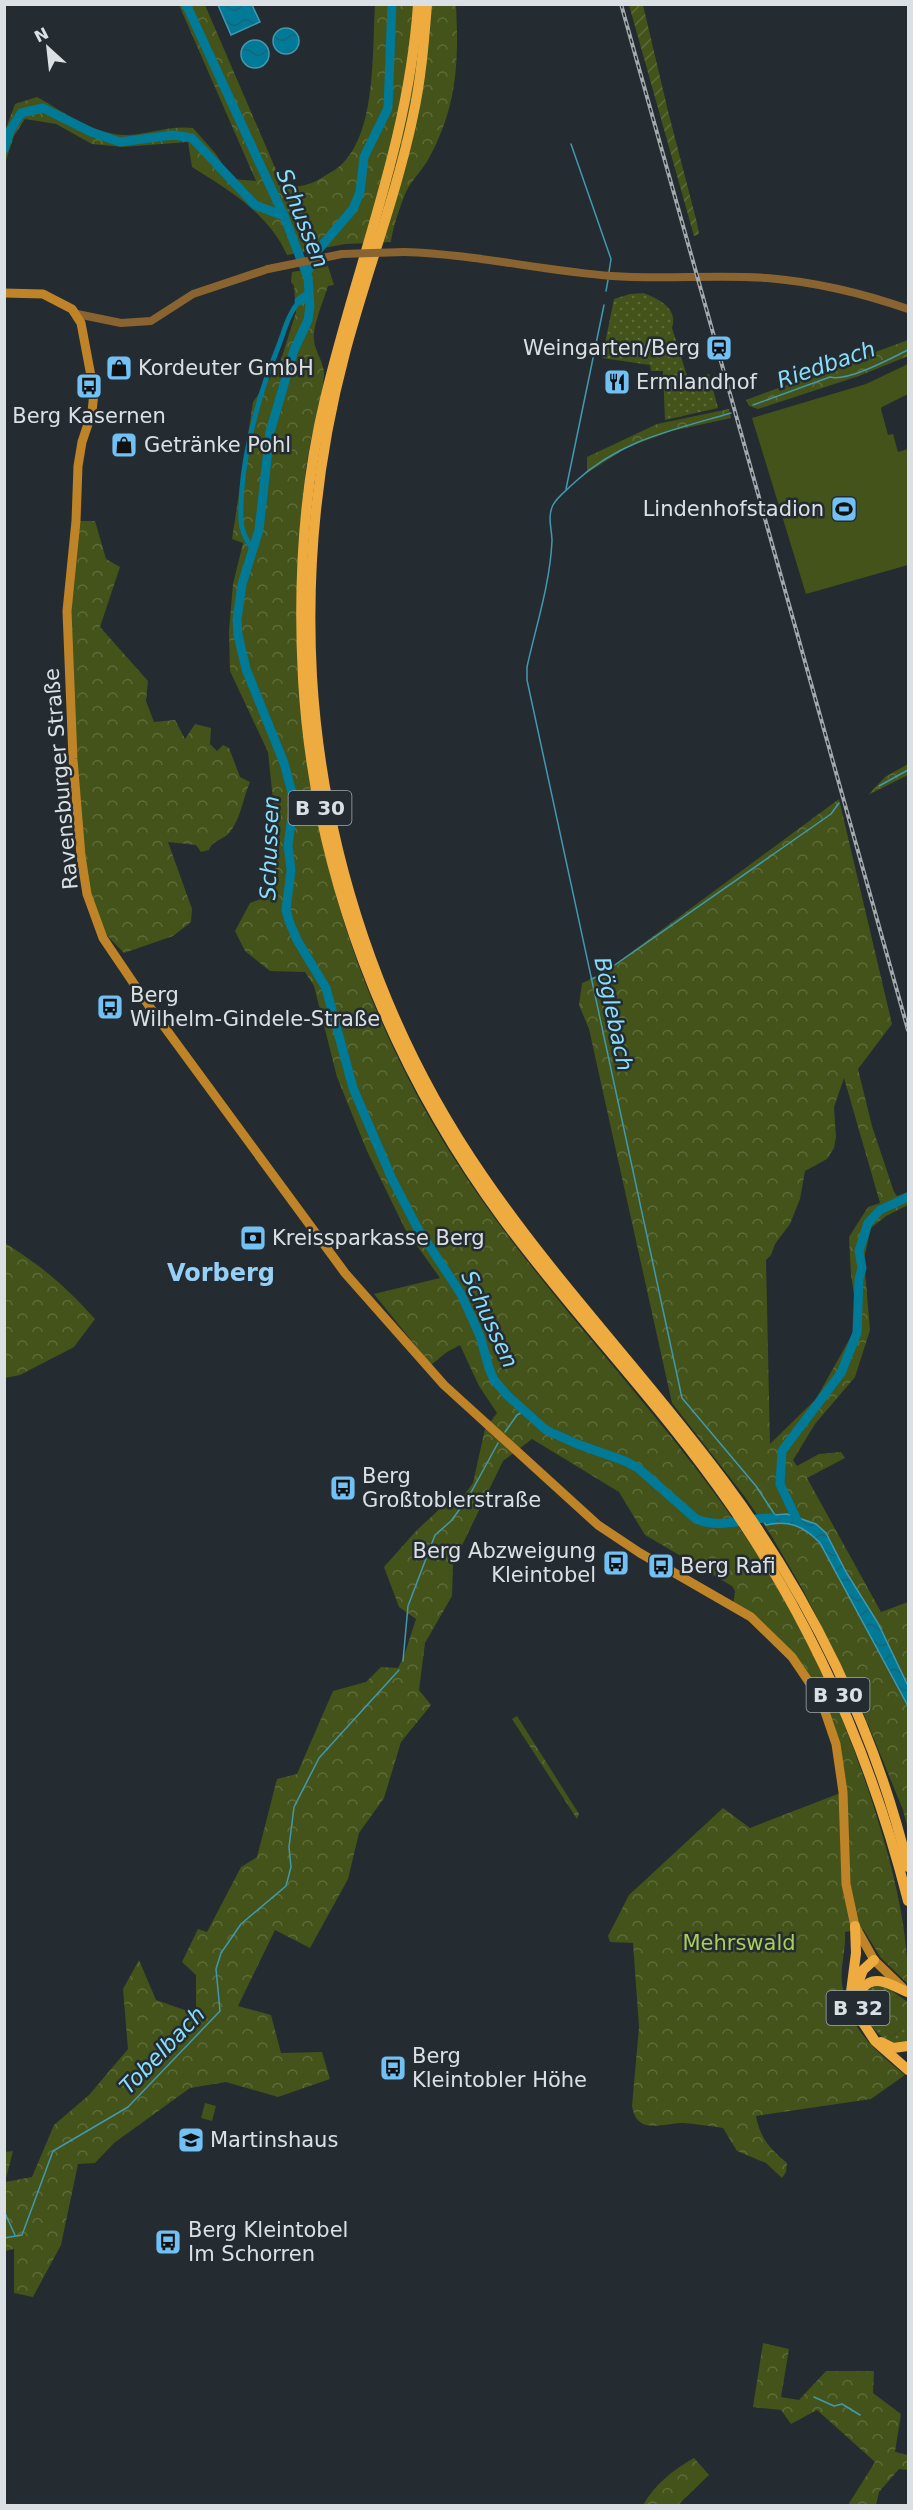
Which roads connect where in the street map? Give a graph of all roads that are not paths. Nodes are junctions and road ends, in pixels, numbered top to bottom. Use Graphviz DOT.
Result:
graph roads {
  1 [pos="418,4"];
  2 [pos="427,4"];
  3 [pos="4,293"];
  4 [pos="909,309"];
  5 [pos="77,314"];
  6 [pos="734,1502"];
  7 [pos="759,1538"];
  8 [pos="909,1867"];
  9 [pos="909,1901"];
  10 [pos="855,1926"];
  11 [pos="874,1960"];
  12 [pos="852,1978"];
  13 [pos="907,1992"];
  14 [pos="857,2003"];
  15 [pos="909,2046"];
  16 [pos="909,2070"];
  1 -- 6 [label="highway, B 30"];
  2 -- 6 [label="highway, B 30"];
  3 -- 5 [label="main road"];
  4 -- 5 [label="street, bridge"];
  5 -- 10 [label="main road, Ravensburger Straße"];
  6 -- 7 [label="highway, B 30"];
  7 -- 8 [label="highway, B 30"];
  7 -- 9 [label="highway, B 30"];
  10 -- 11 [label="main road, Ravensburger Straße"];
  10 -- 12 [label="highway"];
  11 -- 12 [label="highway"];
  11 -- 13 [label="main road, Ravensburger Straße"];
  11 -- 14 [label="highway"];
  12 -- 16 [label="highway"];
  13 -- 14 [label="highway, B 32"];
  14 -- 15 [label="highway, B 32"];
}
